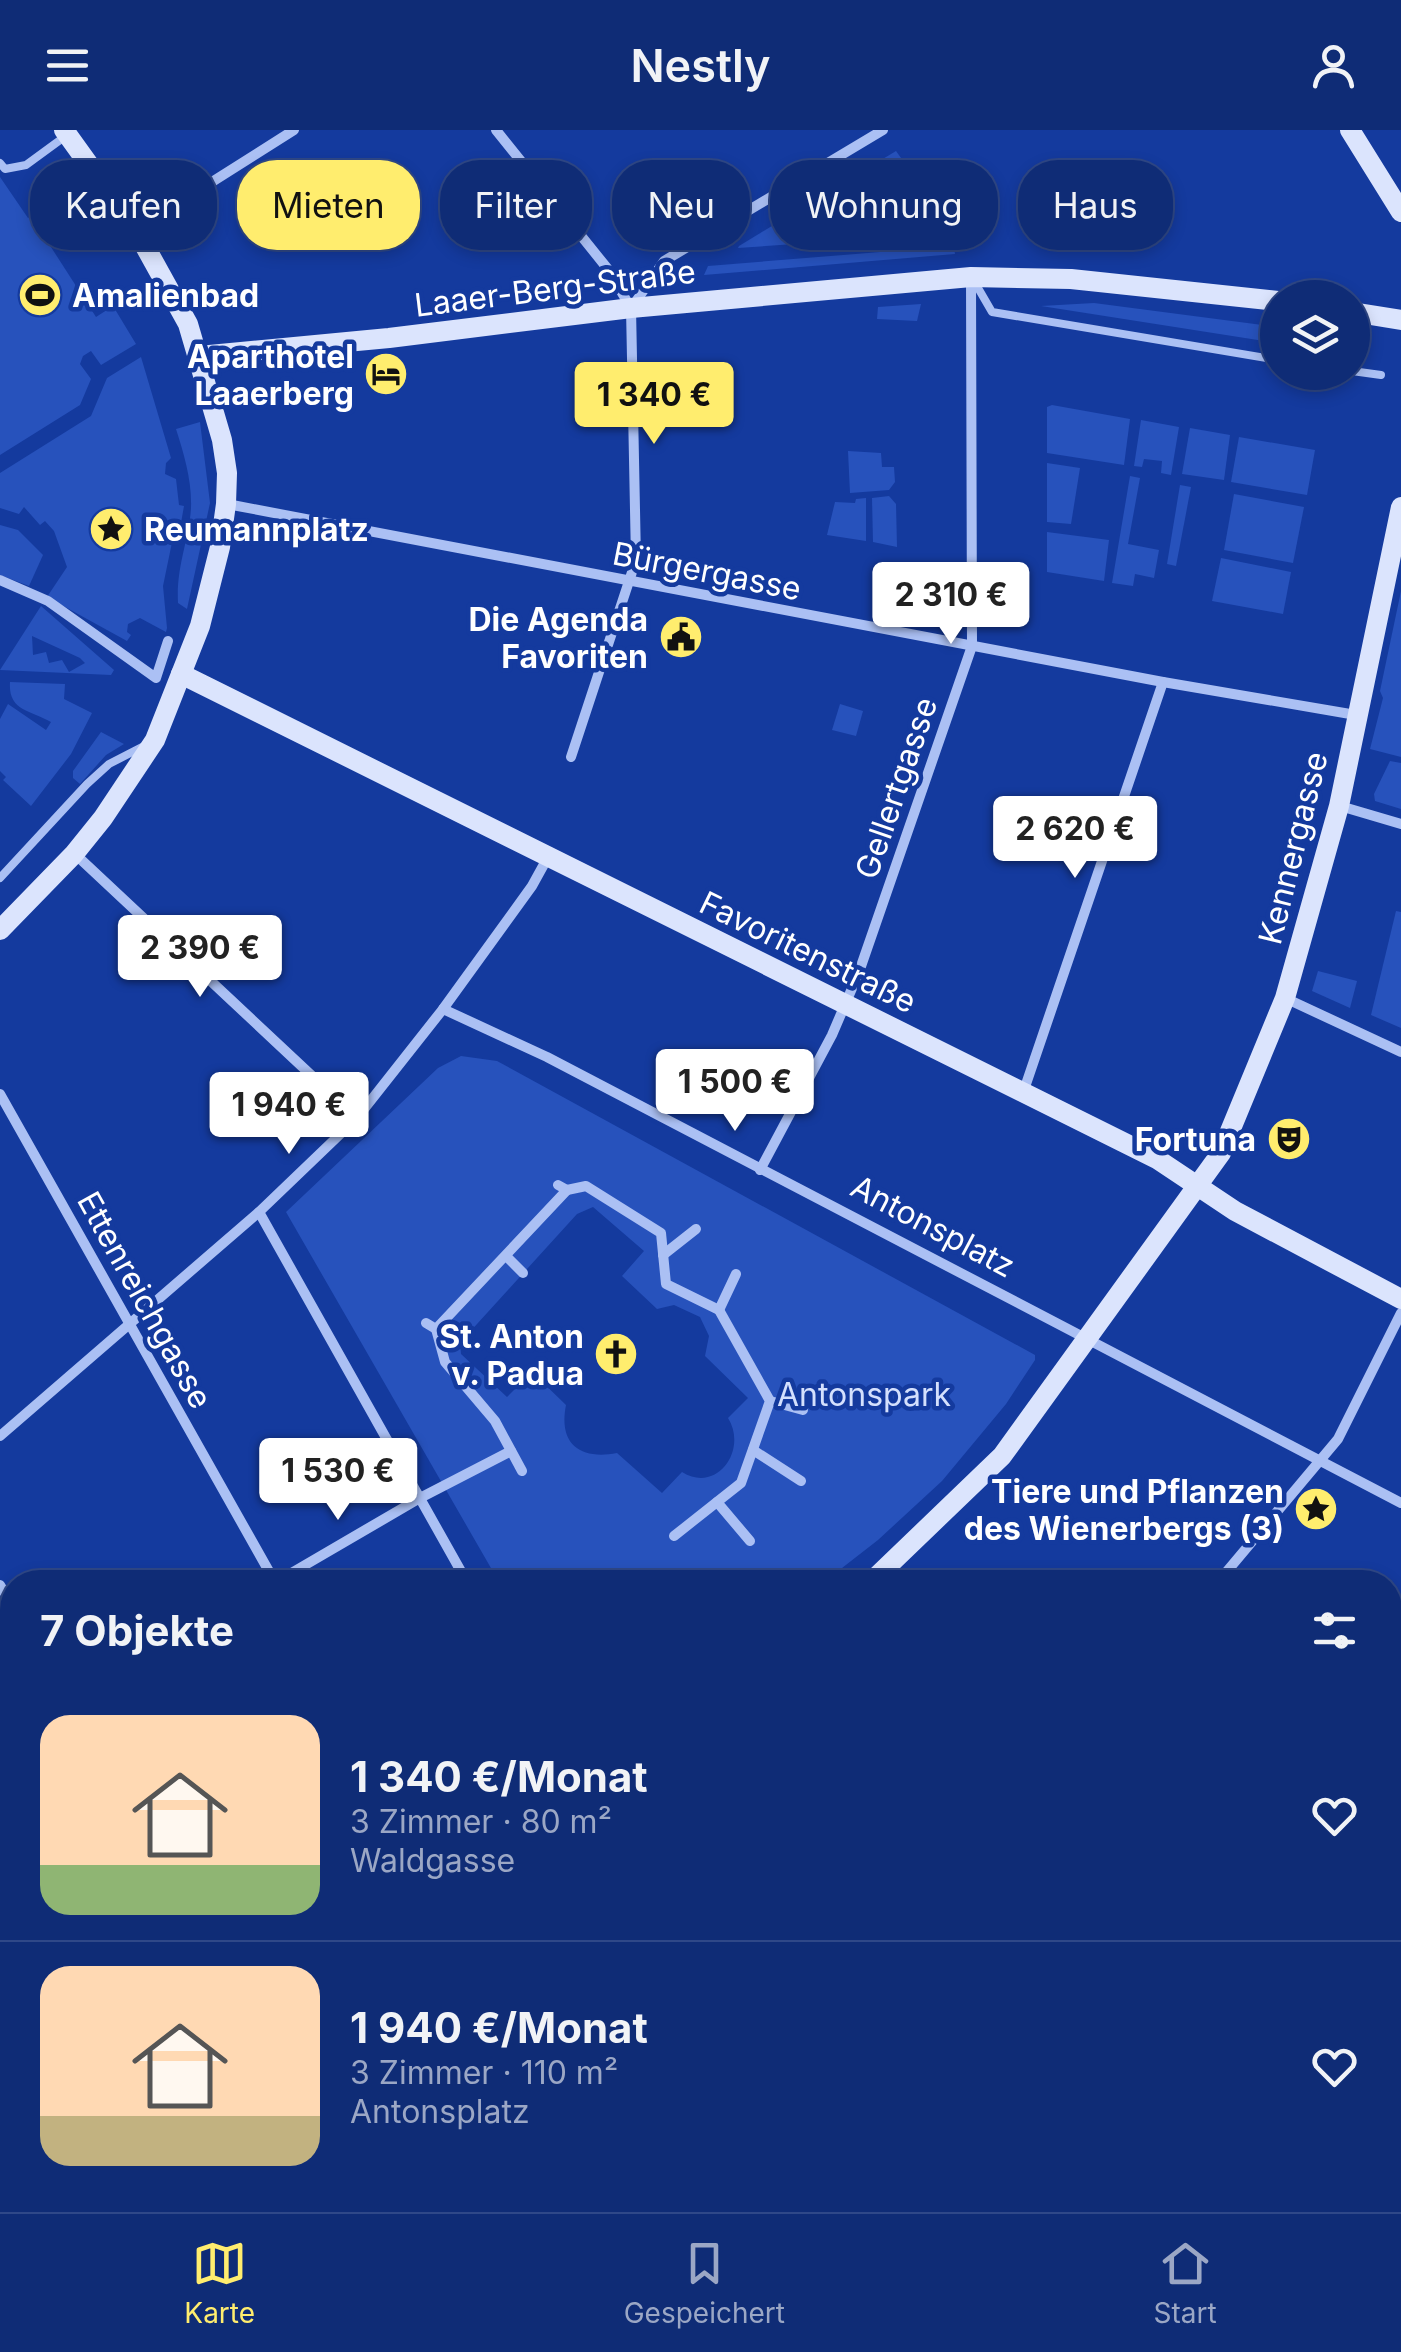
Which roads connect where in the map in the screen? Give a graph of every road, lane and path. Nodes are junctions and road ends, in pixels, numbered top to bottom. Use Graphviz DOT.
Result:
graph roads {
  1 [pos="294,130"];
  2 [pos="496,130"];
  3 [pos="1350,130"];
  4 [pos="66,132"];
  5 [pos="875,132"];
  6 [pos="86,160"];
  7 [pos="0,163"];
  8 [pos="217,179"];
  9 [pos="1401,212"];
  10 [pos="147,250"];
  11 [pos="971,277"];
  12 [pos="1260,299"];
  13 [pos="631,308"];
  14 [pos="1370,315"];
  15 [pos="1401,320"];
  16 [pos="199,356"];
  17 [pos="1260,357"];
  18 [pos="1370,373"];
  19 [pos="1381,375"];
  20 [pos="226,504"];
  21 [pos="1401,507"];
  22 [pos="0,580"];
  23 [pos="631,582"];
  24 [pos="168,640"];
  25 [pos="972,646"];
  26 [pos="181,674"];
  27 [pos="1163,682"];
  28 [pos="1356,714"];
  29 [pos="154,740"];
  30 [pos="572,756"];
  31 [pos="1339,806"];
  32 [pos="1401,824"];
  33 [pos="74,854"];
  34 [pos="548,856"];
  35 [pos="0,878"];
  36 [pos="0,930"];
  37 [pos="1285,998"];
  38 [pos="846,1004"];
  39 [pos="443,1010"];
  40 [pos="1401,1052"];
  41 [pos="1023,1093"];
  42 [pos="0,1094"];
  43 [pos="357,1118"];
  44 [pos="760,1170"];
  45 [pos="1196,1187"];
  46 [pos="259,1212"];
  47 [pos="696,1229"];
  48 [pos="663,1255"];
  49 [pos="506,1256"];
  50 [pos="523,1273"];
  51 [pos="736,1274"];
  52 [pos="1401,1299"];
  53 [pos="719,1310"];
  54 [pos="1401,1313"];
  55 [pos="129,1324"];
  56 [pos="1086,1340"];
  57 [pos="770,1400"];
  58 [pos="803,1410"];
  59 [pos="0,1436"];
  60 [pos="753,1450"];
  61 [pos="510,1451"];
  62 [pos="1319,1463"];
  63 [pos="522,1471"];
  64 [pos="801,1481"];
  65 [pos="420,1498"];
  66 [pos="717,1502"];
  67 [pos="1401,1503"];
  68 [pos="674,1536"];
  69 [pos="750,1541"];
  70 [pos="268,1570"];
  71 [pos="296,1570"];
  72 [pos="460,1570"];
  73 [pos="883,1570"];
  74 [pos="1228,1570"];
  1 -- 8 [label="street"];
  2 -- 13 [label="street"];
  3 -- 9 [label="main road"];
  4 -- 6 [label="main road"];
  4 -- 7 [label="lane"];
  5 -- 13 [label="street"];
  10 -- 16 [label="main road"];
  11 -- 12 [label="main road, Laaer-Berg-Straße"];
  11 -- 13 [label="main road, Laaer-Berg-Straße"];
  11 -- 17 [label="lane"];
  11 -- 25 [label="street, Gellertgasse"];
  13 -- 16 [label="main road, Laaer-Berg-Straße"];
  13 -- 23 [label="street"];
  14 -- 15 [label="main road"];
  16 -- 20 [label="main road"];
  18 -- 19 [label="lane"];
  20 -- 23 [label="street, Bürgergasse"];
  20 -- 26 [label="main road"];
  21 -- 28 [label="main road, Kennergasse"];
  22 -- 24 [label="street"];
  23 -- 25 [label="street, Bürgergasse"];
  23 -- 30 [label="street"];
  25 -- 27 [label="street, Bürgergasse"];
  25 -- 38 [label="street, Gellertgasse"];
  26 -- 29 [label="main road"];
  26 -- 34 [label="main road, Favoritenstraße"];
  27 -- 28 [label="street, Bürgergasse"];
  27 -- 41 [label="street"];
  28 -- 31 [label="main road, Kennergasse"];
  29 -- 33 [label="main road"];
  29 -- 35 [label="lane"];
  31 -- 32 [label="street"];
  31 -- 37 [label="main road, Kennergasse"];
  33 -- 36 [label="main road"];
  33 -- 43 [label="street"];
  34 -- 38 [label="main road, Favoritenstraße"];
  34 -- 39 [label="street"];
  37 -- 40 [label="street"];
  37 -- 45 [label="main road, Kennergasse"];
  38 -- 41 [label="main road, Favoritenstraße"];
  38 -- 44 [label="street, Gellertgasse"];
  39 -- 43 [label="street"];
  39 -- 44 [label="street, Antonsplatz"];
  41 -- 45 [label="main road, Favoritenstraße"];
  42 -- 55 [label="street, Ettenreichgasse"];
  43 -- 46 [label="street"];
  44 -- 56 [label="street, Antonsplatz"];
  45 -- 52 [label="main road, Favoritenstraße"];
  45 -- 56 [label="main road, Kennergasse"];
  46 -- 55 [label="street"];
  46 -- 65 [label="street"];
  47 -- 48 [label="street"];
  48 -- 49 [label="street"];
  48 -- 53 [label="street"];
  49 -- 50 [label="street"];
  49 -- 61 [label="street"];
  51 -- 53 [label="street"];
  53 -- 57 [label="street"];
  54 -- 62 [label="street"];
  55 -- 59 [label="street"];
  55 -- 70 [label="street, Ettenreichgasse"];
  56 -- 62 [label="street, Antonsplatz"];
  56 -- 73 [label="main road"];
  57 -- 58 [label="street"];
  57 -- 60 [label="street"];
  60 -- 64 [label="street"];
  60 -- 66 [label="street"];
  61 -- 63 [label="street"];
  61 -- 65 [label="street"];
  62 -- 67 [label="street, Antonsplatz"];
  62 -- 74 [label="street"];
  65 -- 71 [label="street"];
  65 -- 72 [label="street"];
  66 -- 68 [label="street"];
  66 -- 69 [label="street"];
}
